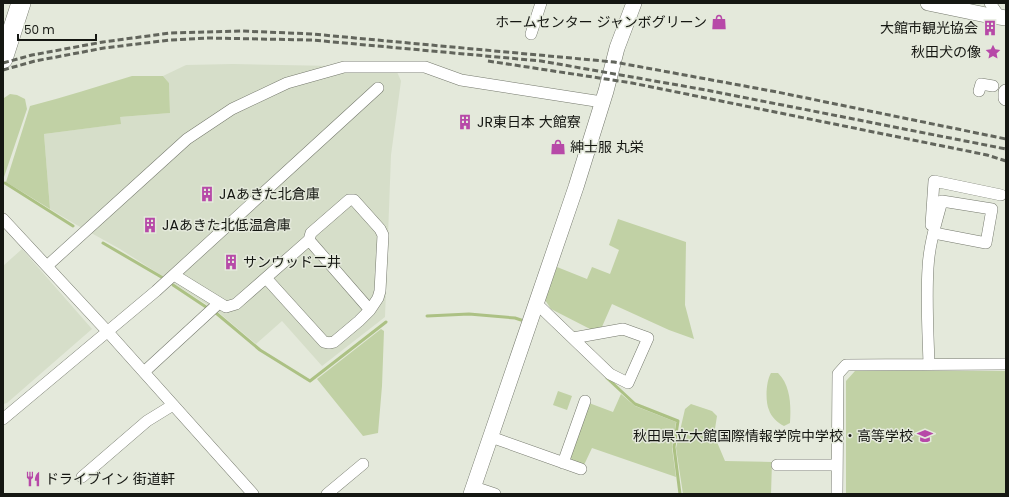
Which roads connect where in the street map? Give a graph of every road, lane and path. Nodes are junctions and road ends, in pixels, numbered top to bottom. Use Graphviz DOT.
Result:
graph roads {
  1 [pos="21,3"];
  2 [pos="541,3"];
  3 [pos="634,3"];
  4 [pos="928,3"];
  5 [pos="990,3"];
  6 [pos="1002,17"];
  7 [pos="531,34"];
  8 [pos="4,55"];
  9 [pos="378,88"];
  10 [pos="999,89"];
  11 [pos="979,91"];
  12 [pos="1006,98"];
  13 [pos="602,102"];
  14 [pos="1001,195"];
  15 [pos="3,219"];
  16 [pos="932,232"];
  17 [pos="309,240"];
  18 [pos="47,266"];
  19 [pos="174,274"];
  20 [pos="266,278"];
  21 [pos="219,302"];
  22 [pos="536,303"];
  23 [pos="370,310"];
  24 [pos="107,331"];
  25 [pos="573,338"];
  26 [pos="929,364"];
  27 [pos="1006,364"];
  28 [pos="144,372"];
  29 [pos="585,401"];
  30 [pos="173,404"];
  31 [pos="3,420"];
  32 [pos="491,437"];
  33 [pos="563,463"];
  34 [pos="363,464"];
  35 [pos="777,465"];
  36 [pos="837,465"];
  37 [pos="581,470"];
  38 [pos="82,477"];
  39 [pos="472,490"];
  40 [pos="247,492"];
  41 [pos="327,494"];
  42 [pos="495,494"];
  43 [pos="837,494"];
  1 -- 8 [label="highway"];
  2 -- 7 [label="street"];
  3 -- 13 [label="street"];
  4 -- 6 [label="street"];
  5 -- 6 [label="street"];
  9 -- 19 [label="street"];
  10 -- 11 [label="street"];
  10 -- 12 [label="street"];
  13 -- 18 [label="street"];
  13 -- 22 [label="street"];
  14 -- 16 [label="street"];
  15 -- 18 [label="street"];
  16 -- 16 [label="street"];
  16 -- 26 [label="street"];
  17 -- 20 [label="street"];
  17 -- 23 [label="street"];
  17 -- 23 [label="street"];
  18 -- 24 [label="street"];
  19 -- 21 [label="street"];
  19 -- 24 [label="street"];
  20 -- 21 [label="street"];
  20 -- 23 [label="street"];
  21 -- 28 [label="street"];
  22 -- 25 [label="street"];
  22 -- 32 [label="street"];
  24 -- 28 [label="street"];
  24 -- 31 [label="street"];
  25 -- 25 [label="street"];
  26 -- 27 [label="street"];
  26 -- 36 [label="street"];
  28 -- 30 [label="street"];
  29 -- 33 [label="street"];
  30 -- 38 [label="street"];
  30 -- 40 [label="street"];
  32 -- 33 [label="street"];
  32 -- 39 [label="street"];
  33 -- 37 [label="street"];
  34 -- 41 [label="street"];
  35 -- 36 [label="street"];
  36 -- 43 [label="street"];
  39 -- 42 [label="street"];
}
